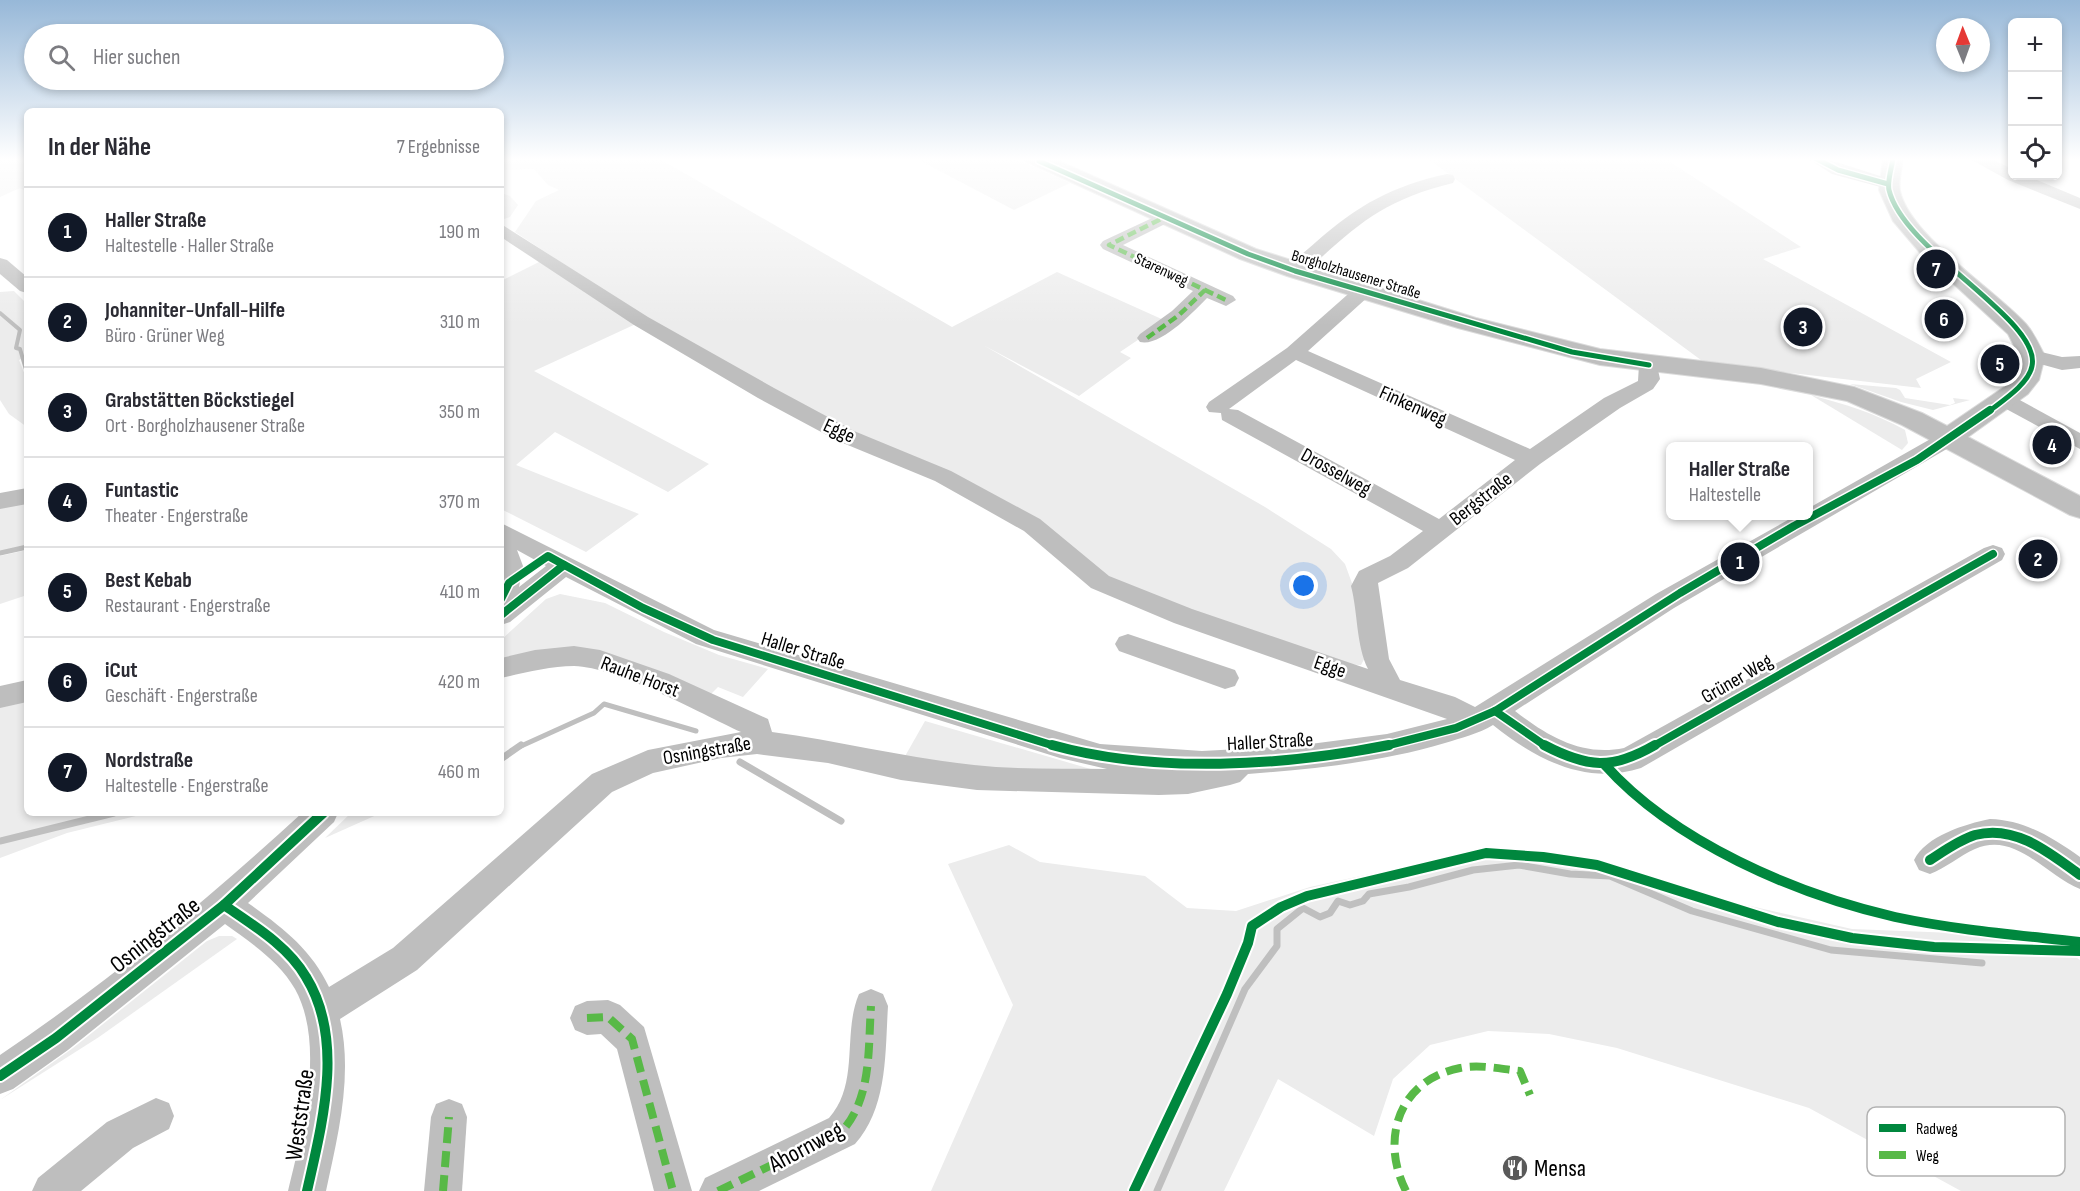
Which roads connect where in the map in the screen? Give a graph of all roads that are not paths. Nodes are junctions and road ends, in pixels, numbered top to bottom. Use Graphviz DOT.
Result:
graph roads {
  1 [pos="1157,214"];
  2 [pos="1359,214"];
  3 [pos="1900,214"];
  4 [pos="1165,217"];
  5 [pos="504,231"];
  6 [pos="0,264"];
  7 [pos="1294,271"];
  8 [pos="23,284"];
  9 [pos="0,288"];
  10 [pos="1205,290"];
  11 [pos="1362,292"];
  12 [pos="1226,300"];
  13 [pos="1147,338"];
  14 [pos="1294,352"];
  15 [pos="2033,357"];
  16 [pos="2080,362"];
  17 [pos="1649,365"];
  18 [pos="2005,399"];
  19 [pos="1950,438"];
  20 [pos="2080,442"];
  21 [pos="1532,459"];
  22 [pos="24,497"];
  23 [pos="0,501"];
  24 [pos="2080,508"];
  25 [pos="1813,516"];
  26 [pos="1807,520"];
  27 [pos="1441,530"];
  28 [pos="504,533"];
  29 [pos="504,550"];
  30 [pos="1993,554"];
  31 [pos="556,560"];
  32 [pos="505,591"];
  33 [pos="504,612"];
  34 [pos="1183,616"];
  35 [pos="1128,644"];
  36 [pos="1160,655"];
  37 [pos="1376,659"];
  38 [pos="504,667"];
  39 [pos="1349,674"];
  40 [pos="1225,678"];
  41 [pos="1390,687"];
  42 [pos="24,692"];
  43 [pos="0,697"];
  44 [pos="1484,717"];
  45 [pos="757,742"];
  46 [pos="1235,761"];
  47 [pos="320,816"];
  48 [pos="1930,860"];
  49 [pos="2080,875"];
  50 [pos="224,905"];
  51 [pos="871,1006"];
  52 [pos="323,1010"];
  53 [pos="587,1018"];
  54 [pos="0,1076"];
  55 [pos="156,1116"];
  56 [pos="449,1117"];
  57 [pos="51,1191"];
  58 [pos="307,1191"];
  59 [pos="443,1191"];
  60 [pos="674,1191"];
  61 [pos="718,1191"];
  1 -- 4 [label="main road, Borgholzhausener Straße"];
  2 -- 7 [label="street"];
  3 -- 15 [label="main road"];
  4 -- 7 [label="main road, Borgholzhausener Straße"];
  4 -- 10 [label="street, Starenweg"];
  5 -- 34 [label="street, Egge"];
  6 -- 8 [label="street"];
  7 -- 11 [label="main road, Borgholzhausener Straße"];
  8 -- 9 [label="street"];
  10 -- 12 [label="street, Starenweg"];
  10 -- 13 [label="street, Starenweg"];
  11 -- 14 [label="street"];
  11 -- 17 [label="main road, Borgholzhausener Straße"];
  14 -- 21 [label="street, Finkenweg"];
  14 -- 27 [label="street, Drosselweg"];
  15 -- 16 [label="street"];
  15 -- 18 [label="main road"];
  17 -- 19 [label="main road, Borgholzhausener Straße"];
  17 -- 21 [label="street, Bergstraße"];
  18 -- 19 [label="main road"];
  18 -- 20 [label="street"];
  19 -- 24 [label="main road, Borgholzhausener Straße"];
  19 -- 25 [label="street, Haller Straße"];
  21 -- 27 [label="street, Bergstraße"];
  22 -- 23 [label="street"];
  26 -- 44 [label="street, Haller Straße"];
  27 -- 37 [label="street, Bergstraße"];
  28 -- 31 [label="street, Haller Straße"];
  29 -- 32 [label="street"];
  30 -- 44 [label="street, Grüner Weg"];
  31 -- 32 [label="street"];
  31 -- 33 [label="street"];
  31 -- 46 [label="street, Haller Straße"];
  34 -- 36 [label="street"];
  34 -- 39 [label="street, Egge"];
  35 -- 36 [label="street"];
  36 -- 40 [label="street"];
  37 -- 39 [label="street"];
  37 -- 41 [label="street, Bergstraße"];
  38 -- 45 [label="street, Rauhe Horst"];
  39 -- 41 [label="street, Egge"];
  41 -- 44 [label="street, Egge"];
  42 -- 43 [label="street"];
  44 -- 46 [label="street, Haller Straße"];
  45 -- 46 [label="street, Osningstraße"];
  45 -- 52 [label="street, Osningstraße"];
  47 -- 50 [label="street, Osningstraße"];
  48 -- 49 [label="street"];
  50 -- 52 [label="street, Weststraße"];
  50 -- 54 [label="street, Osningstraße"];
  51 -- 61 [label="street, Ahornweg"];
  52 -- 58 [label="street, Weststraße"];
  53 -- 60 [label="street"];
  55 -- 57 [label="street"];
  56 -- 59 [label="street"];
}
